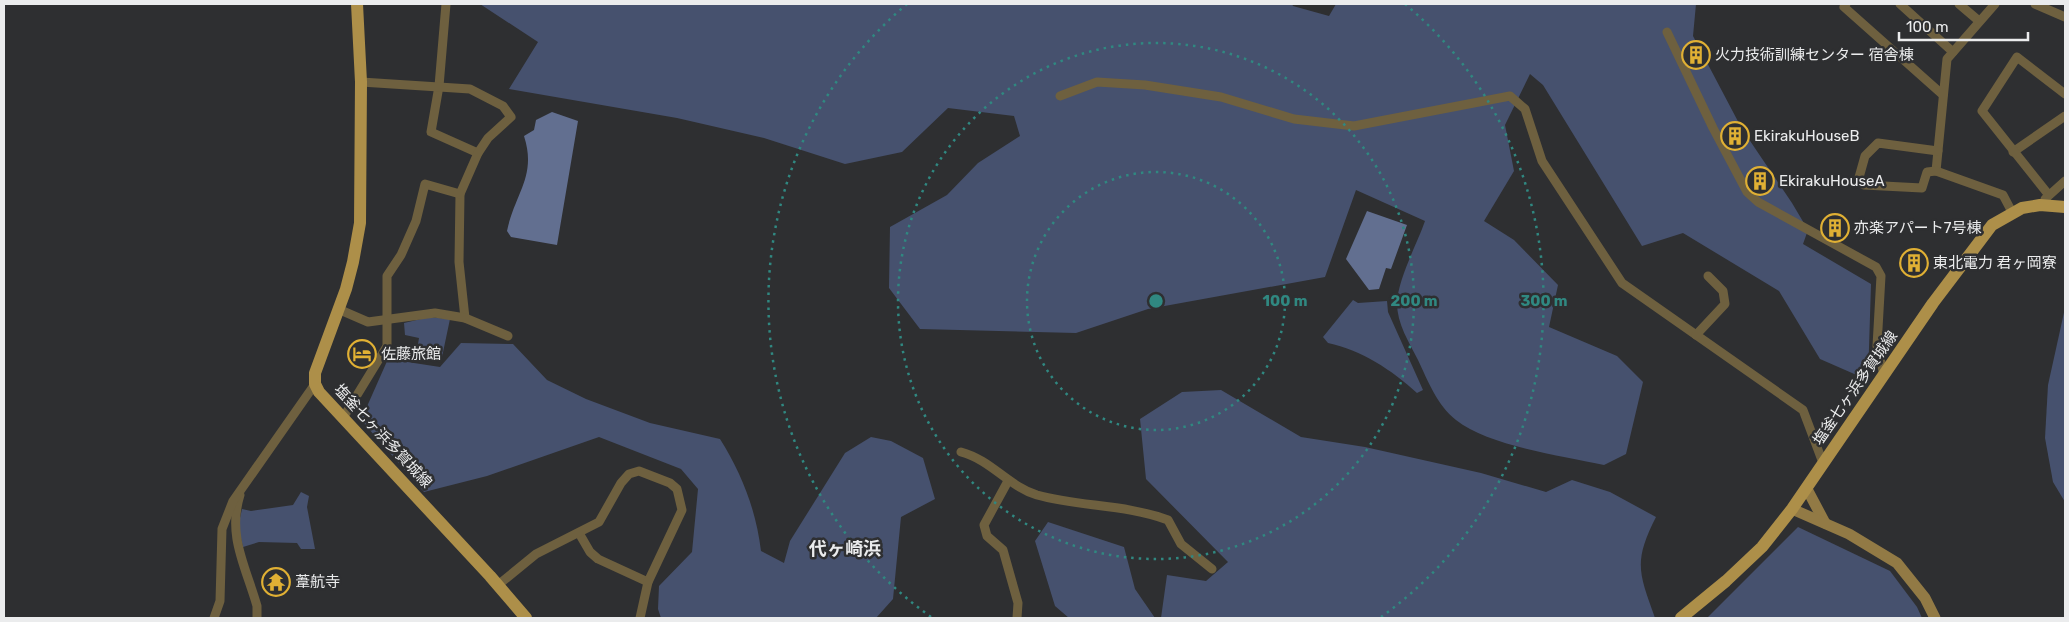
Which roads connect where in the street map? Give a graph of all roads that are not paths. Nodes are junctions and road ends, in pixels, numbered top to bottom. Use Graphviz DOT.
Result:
graph roads {
  1 [pos="357,4"];
  2 [pos="446,4"];
  3 [pos="1846,4"];
  4 [pos="1900,4"];
  5 [pos="1959,4"];
  6 [pos="1995,4"];
  7 [pos="2035,4"];
  8 [pos="2065,17"];
  9 [pos="1979,22"];
  10 [pos="1667,32"];
  11 [pos="1953,52"];
  12 [pos="361,82"];
  13 [pos="439,86"];
  14 [pos="2065,94"];
  15 [pos="1943,95"];
  16 [pos="1060,96"];
  17 [pos="2065,116"];
  18 [pos="1938,151"];
  19 [pos="2013,152"];
  20 [pos="478,153"];
  21 [pos="1936,172"];
  22 [pos="2065,181"];
  23 [pos="460,194"];
  24 [pos="2044,200"];
  25 [pos="2065,207"];
  26 [pos="2012,212"];
  27 [pos="1708,276"];
  28 [pos="338,309"];
  29 [pos="465,318"];
  30 [pos="387,320"];
  31 [pos="1696,335"];
  32 [pos="508,336"];
  33 [pos="1884,375"];
  34 [pos="315,384"];
  35 [pos="344,418"];
  36 [pos="961,452"];
  37 [pos="1823,463"];
  38 [pos="1008,481"];
  39 [pos="243,486"];
  40 [pos="1807,489"];
  41 [pos="1792,510"];
  42 [pos="1825,523"];
  43 [pos="579,533"];
  44 [pos="1212,569"];
  45 [pos="648,582"];
  46 [pos="498,585"];
  47 [pos="214,618"];
  48 [pos="257,618"];
  49 [pos="526,618"];
  50 [pos="640,618"];
  51 [pos="1017,618"];
  52 [pos="1681,618"];
  53 [pos="1935,618"];
  1 -- 12 [label="main road, 塩釜七ヶ浜多賀城線"];
  2 -- 13 [label="street"];
  3 -- 15 [label="street"];
  4 -- 11 [label="street"];
  5 -- 9 [label="street"];
  6 -- 9 [label="street"];
  7 -- 8 [label="street"];
  9 -- 11 [label="street"];
  10 -- 33 [label="street"];
  11 -- 15 [label="street"];
  12 -- 13 [label="street"];
  12 -- 28 [label="main road, 塩釜七ヶ浜多賀城線"];
  13 -- 20 [label="street"];
  13 -- 20 [label="street"];
  14 -- 19 [label="street"];
  15 -- 18 [label="street"];
  16 -- 31 [label="street"];
  17 -- 19 [label="street"];
  18 -- 21 [label="street"];
  18 -- 21 [label="street"];
  19 -- 24 [label="street"];
  20 -- 23 [label="street"];
  21 -- 26 [label="street"];
  22 -- 24 [label="street"];
  23 -- 29 [label="street"];
  23 -- 30 [label="street"];
  24 -- 25 [label="main road, 塩釜七ヶ浜多賀城線"];
  24 -- 26 [label="main road, 塩釜七ヶ浜多賀城線"];
  26 -- 33 [label="main road, 塩釜七ヶ浜多賀城線"];
  27 -- 31 [label="street"];
  28 -- 30 [label="street"];
  28 -- 34 [label="main road, 塩釜七ヶ浜多賀城線"];
  29 -- 30 [label="street"];
  29 -- 32 [label="street"];
  30 -- 35 [label="street"];
  31 -- 37 [label="street"];
  33 -- 37 [label="main road, 塩釜七ヶ浜多賀城線"];
  34 -- 35 [label="main road, 塩釜七ヶ浜多賀城線"];
  34 -- 39 [label="street"];
  35 -- 46 [label="main road, 塩釜七ヶ浜多賀城線"];
  36 -- 38 [label="street"];
  37 -- 40 [label="main road, 塩釜七ヶ浜多賀城線"];
  38 -- 44 [label="street"];
  38 -- 51 [label="street"];
  39 -- 47 [label="street"];
  39 -- 48 [label="street"];
  40 -- 41 [label="main road, 塩釜七ヶ浜多賀城線"];
  40 -- 42 [label="street"];
  41 -- 42 [label="street"];
  41 -- 52 [label="main road, 塩釜七ヶ浜多賀城線"];
  42 -- 53 [label="street"];
  43 -- 45 [label="street"];
  43 -- 45 [label="street"];
  43 -- 46 [label="street"];
  45 -- 50 [label="street"];
  46 -- 49 [label="main road, 塩釜七ヶ浜多賀城線"];
}
